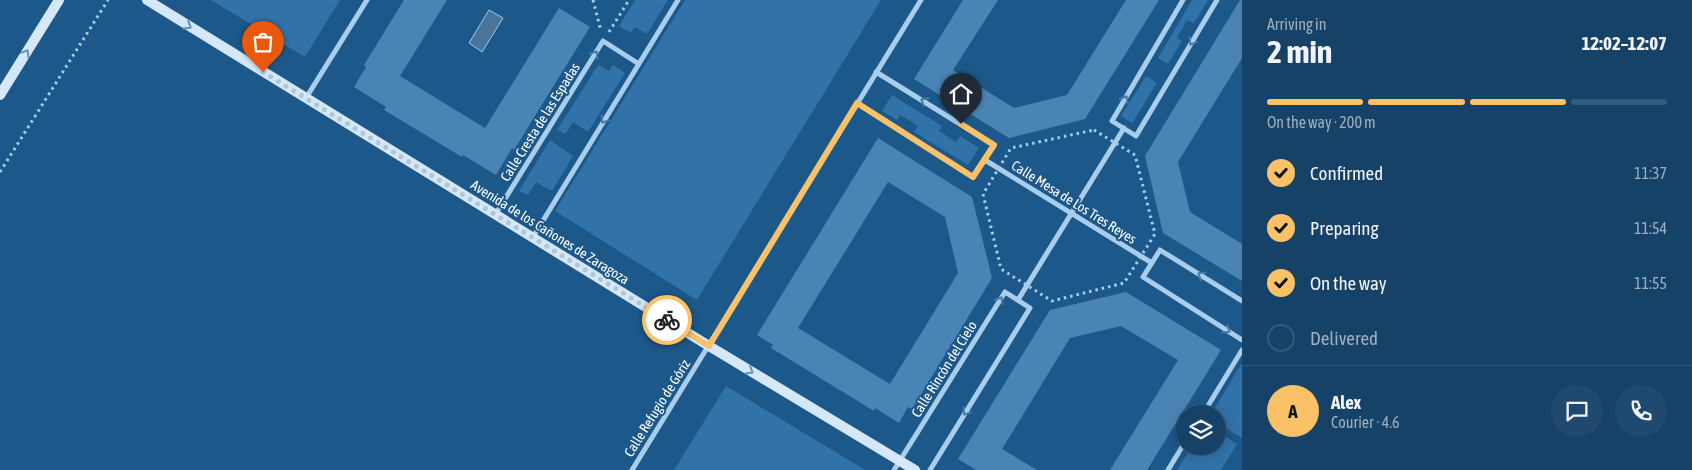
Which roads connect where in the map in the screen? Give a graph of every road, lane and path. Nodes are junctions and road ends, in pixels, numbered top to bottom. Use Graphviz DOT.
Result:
graph roads {
  1 [pos="59,0"];
  2 [pos="108,0"];
  3 [pos="146,0"];
  4 [pos="367,0"];
  5 [pos="593,0"];
  6 [pos="629,0"];
  7 [pos="678,0"];
  8 [pos="921,0"];
  9 [pos="1183,0"];
  10 [pos="1217,0"];
  11 [pos="603,41"];
  12 [pos="639,64"];
  13 [pos="876,72"];
  14 [pos="0,95"];
  15 [pos="306,98"];
  16 [pos="857,103"];
  17 [pos="1124,128"];
  18 [pos="984,160"];
  19 [pos="0,172"];
  20 [pos="1071,213"];
  21 [pos="496,215"];
  22 [pos="532,238"];
  23 [pos="1152,263"];
  24 [pos="1018,300"];
  25 [pos="1242,301"];
  26 [pos="1242,340"];
  27 [pos="709,346"];
  28 [pos="1242,350"];
  29 [pos="1208,405"];
  30 [pos="1177,455"];
  31 [pos="900,461"];
  32 [pos="632,470"];
  33 [pos="894,470"];
  34 [pos="915,470"];
  35 [pos="930,470"];
  36 [pos="1168,470"];
  14 -- 1 [label="street, one-way"];
  2 -- 19 [label="path"];
  3 -- 15 [label="street, Avenida de los Cañones de Zaragoza, one-way"];
  4 -- 15 [label="street"];
  5 -- 11 [label="path"];
  6 -- 11 [label="path"];
  7 -- 12 [label="street"];
  8 -- 13 [label="street, Calle Refugio de Góriz"];
  17 -- 9 [label="street, one-way"];
  10 -- 17 [label="street, one-way"];
  11 -- 12 [label="street"];
  21 -- 11 [label="street, Calle Cresta de las Espadas, one-way"];
  12 -- 22 [label="street, one-way"];
  13 -- 16 [label="street, Calle Refugio de Góriz"];
  18 -- 13 [label="street, one-way"];
  15 -- 21 [label="street, Avenida de los Cañones de Zaragoza"];
  16 -- 18 [label="street"];
  16 -- 27 [label="street, Calle Refugio de Góriz"];
  17 -- 20 [label="street"];
  18 -- 20 [label="street, Calle Mesa de Los Tres Reyes"];
  20 -- 23 [label="street, Calle Mesa de Los Tres Reyes"];
  20 -- 24 [label="street"];
  21 -- 22 [label="street, Avenida de los Cañones de Zaragoza"];
  22 -- 27 [label="street, Avenida de los Cañones de Zaragoza"];
  25 -- 23 [label="street, one-way"];
  23 -- 26 [label="street, one-way"];
  31 -- 24 [label="street, Calle Rincón del Cielo, one-way"];
  24 -- 35 [label="street, one-way"];
  27 -- 31 [label="street, Avenida de los Cañones de Zaragoza, one-way"];
  27 -- 32 [label="street, Calle Refugio de Góriz"];
  28 -- 29 [label="street"];
  30 -- 36 [label="street"];
  31 -- 33 [label="street, Calle Rincón del Cielo"];
  31 -- 34 [label="street, Avenida de los Cañones de Zaragoza"];
}
